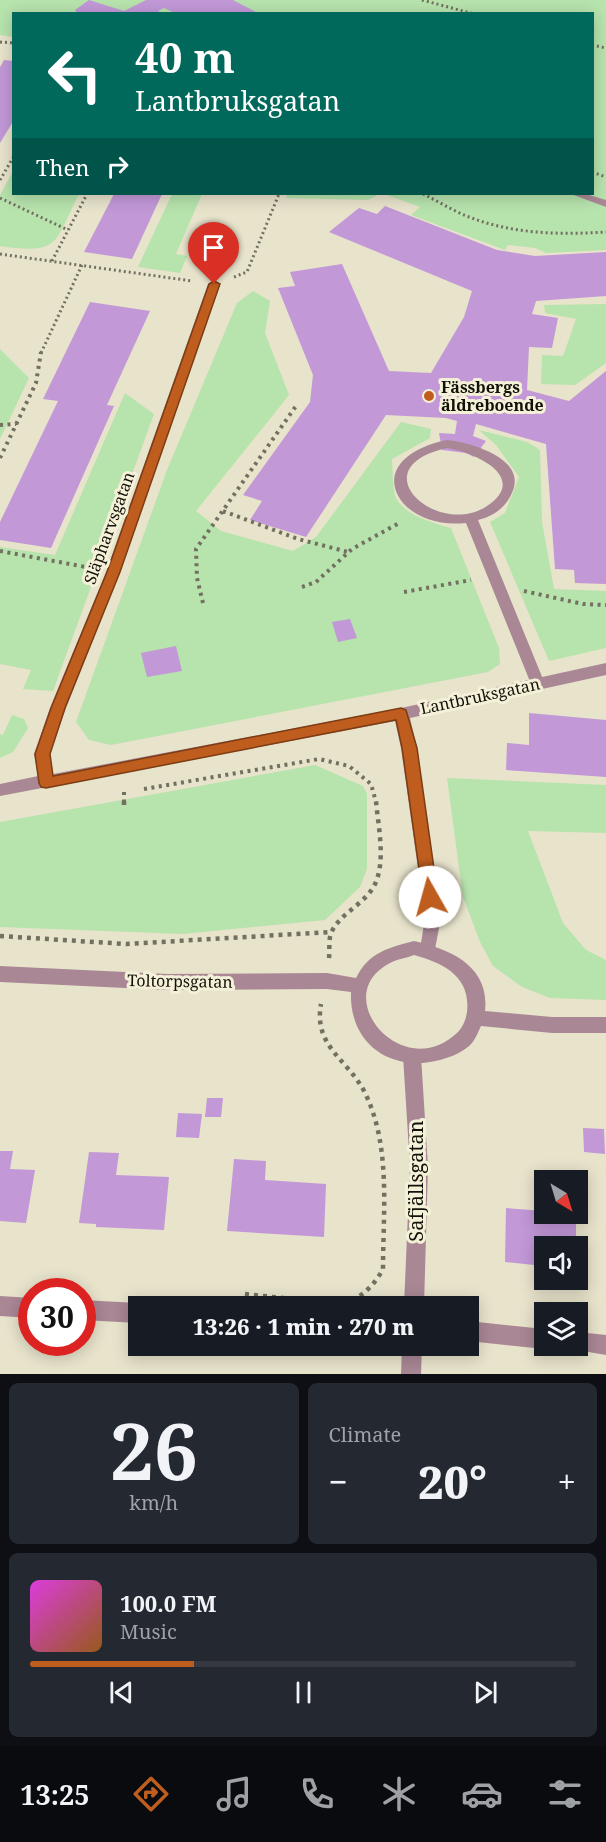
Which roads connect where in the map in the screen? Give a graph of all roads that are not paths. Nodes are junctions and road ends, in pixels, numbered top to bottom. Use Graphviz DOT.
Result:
graph roads {
  1 [pos="580,195"];
  2 [pos="606,204"];
  3 [pos="214,284"];
  4 [pos="470,517"];
  5 [pos="606,669"];
  6 [pos="538,684"];
  7 [pos="401,714"];
  8 [pos="46,783"];
  9 [pos="0,790"];
  10 [pos="429,950"];
  11 [pos="0,974"];
  12 [pos="359,986"];
  13 [pos="475,1018"];
  14 [pos="606,1025"];
  15 [pos="412,1056"];
  16 [pos="414,1296"];
  17 [pos="0,1306"];
  18 [pos="18,1307"];
  19 [pos="96,1311"];
  20 [pos="128,1312"];
  21 [pos="479,1332"];
  22 [pos="534,1338"];
  23 [pos="588,1343"];
  24 [pos="606,1345"];
  25 [pos="412,1356"];
  26 [pos="411,1374"];
  1 -- 2 [label="street"];
  3 -- 8 [label="street, Släpharvsgatan"];
  4 -- 4 [label="street"];
  4 -- 6 [label="street"];
  5 -- 6 [label="street, Lantbruksgatan"];
  6 -- 7 [label="street, Lantbruksgatan"];
  7 -- 8 [label="street, Lantbruksgatan"];
  7 -- 10 [label="street"];
  8 -- 9 [label="street, Lantbruksgatan"];
  10 -- 12 [label="street"];
  10 -- 13 [label="street"];
  11 -- 12 [label="street, Toltorpsgatan"];
  12 -- 15 [label="street"];
  13 -- 14 [label="street"];
  13 -- 15 [label="street"];
  15 -- 16 [label="street, Safjällsgatan"];
  17 -- 18 [label="street"];
  19 -- 20 [label="street"];
  21 -- 22 [label="street"];
  23 -- 24 [label="street"];
  25 -- 26 [label="street"];
}
